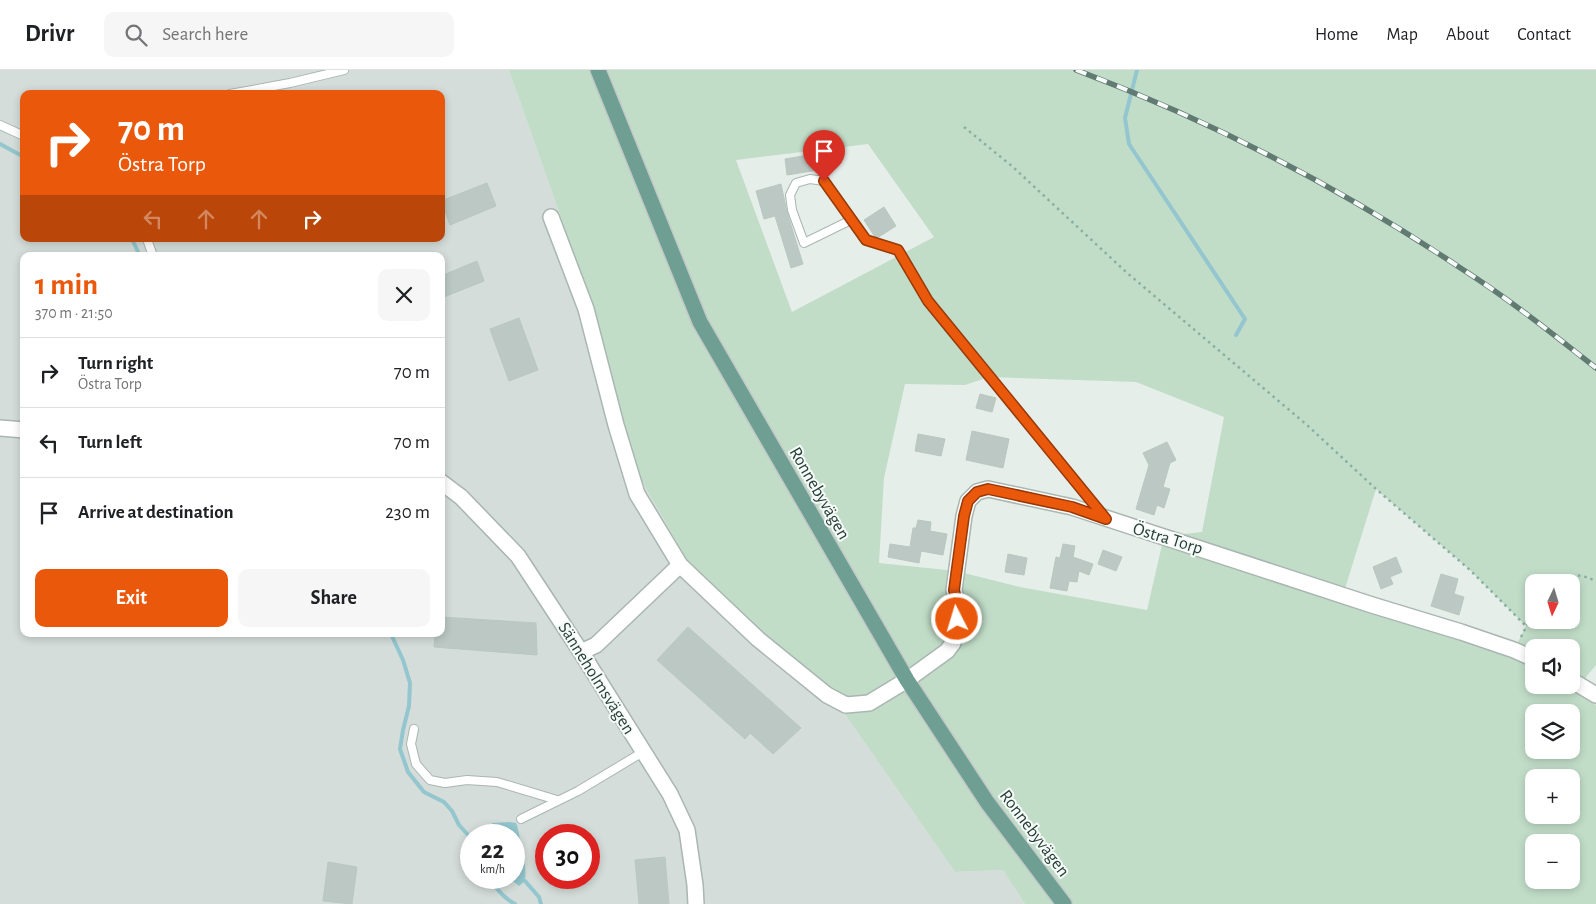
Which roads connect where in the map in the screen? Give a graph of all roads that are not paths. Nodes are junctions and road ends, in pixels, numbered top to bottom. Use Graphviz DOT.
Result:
graph roads {
  1 [pos="344,70"];
  2 [pos="598,70"];
  3 [pos="252,90"];
  4 [pos="0,125"];
  5 [pos="20,134"];
  6 [pos="551,217"];
  7 [pos="851,220"];
  8 [pos="0,428"];
  9 [pos="20,430"];
  10 [pos="445,485"];
  11 [pos="1106,519"];
  12 [pos="680,565"];
  13 [pos="581,652"];
  14 [pos="1525,655"];
  15 [pos="907,680"];
  16 [pos="1580,685"];
  17 [pos="1596,695"];
  18 [pos="414,729"];
  19 [pos="643,752"];
  20 [pos="557,800"];
  21 [pos="521,819"];
  22 [pos="696,904"];
  23 [pos="1064,904"];
  1 -- 3 [label="lane"];
  2 -- 15 [label="main road, Ronnebyvägen"];
  4 -- 5 [label="lane"];
  6 -- 12 [label="street, Östra Torp"];
  7 -- 7 [label="lane"];
  7 -- 11 [label="lane"];
  8 -- 9 [label="street"];
  10 -- 13 [label="street, Sänneholmsvägen"];
  11 -- 14 [label="street, Östra Torp"];
  11 -- 15 [label="street, Östra Torp"];
  12 -- 13 [label="street"];
  12 -- 15 [label="street, Östra Torp"];
  13 -- 19 [label="street, Sänneholmsvägen"];
  15 -- 23 [label="main road, Ronnebyvägen"];
  16 -- 17 [label="street"];
  18 -- 20 [label="lane"];
  19 -- 20 [label="lane"];
  19 -- 22 [label="street, Sänneholmsvägen"];
  20 -- 21 [label="lane"];
}
